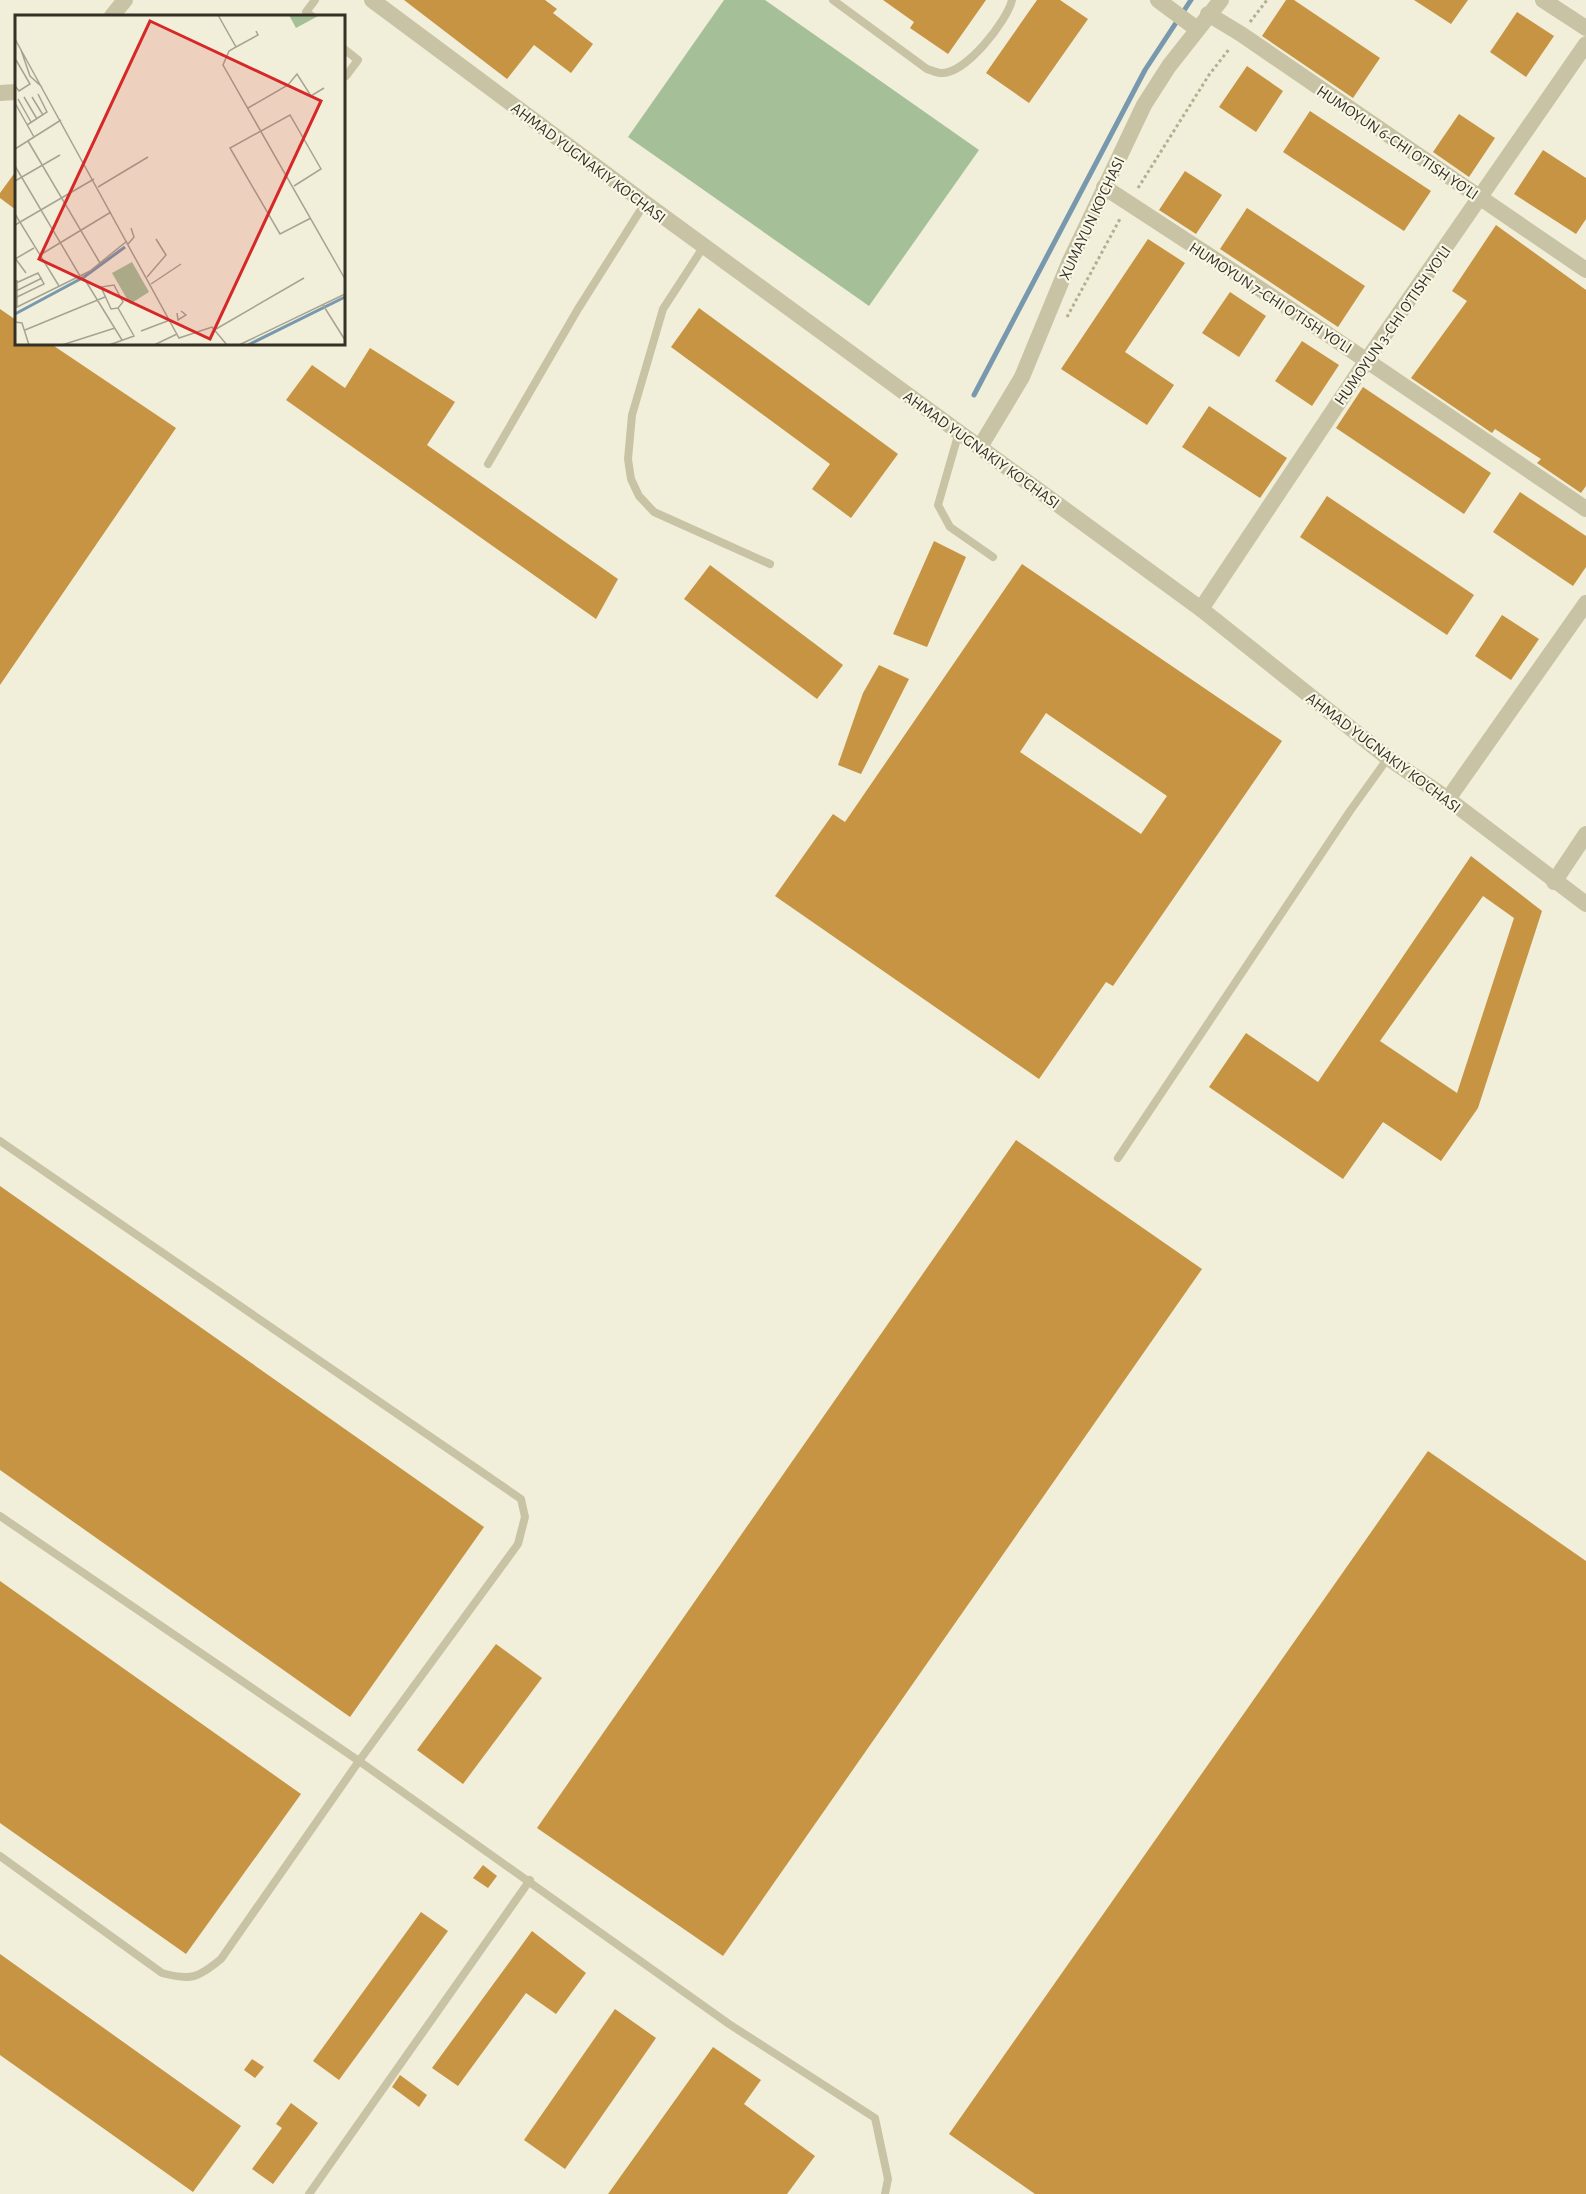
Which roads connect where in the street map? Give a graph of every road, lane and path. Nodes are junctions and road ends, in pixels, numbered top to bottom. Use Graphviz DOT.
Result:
graph roads {
  1 [pos="125,0"];
  2 [pos="315,0"];
  3 [pos="372,0"];
  4 [pos="833,0"];
  5 [pos="1012,0"];
  6 [pos="1158,0"];
  7 [pos="1221,0"];
  8 [pos="1267,0"];
  9 [pos="1543,0"];
  10 [pos="1208,14"];
  11 [pos="113,15"];
  12 [pos="310,15"];
  13 [pos="1586,28"];
  14 [pos="1197,29"];
  15 [pos="1241,34"];
  16 [pos="1586,44"];
  17 [pos="345,50"];
  18 [pos="346,76"];
  19 [pos="15,92"];
  20 [pos="0,93"];
  21 [pos="1104,188"];
  22 [pos="1480,198"];
  23 [pos="645,203"];
  24 [pos="1128,204"];
  25 [pos="704,246"];
  26 [pos="1586,270"];
  27 [pos="1066,320"];
  28 [pos="1367,360"];
  29 [pos="959,432"];
  30 [pos="980,447"];
  31 [pos="488,464"];
  32 [pos="1586,509"];
  33 [pos="993,557"];
  34 [pos="770,564"];
  35 [pos="1586,603"];
  36 [pos="1202,609"];
  37 [pos="1388,758"];
  38 [pos="1448,799"];
  39 [pos="1586,834"];
  40 [pos="1554,882"];
  41 [pos="1586,904"];
  42 [pos="0,1141"];
  43 [pos="1118,1158"];
  44 [pos="0,1516"];
  45 [pos="359,1761"];
  46 [pos="0,1856"];
  47 [pos="530,1880"];
  48 [pos="309,2194"];
  49 [pos="885,2194"];
  1 -- 11 [label="street"];
  2 -- 12 [label="lane"];
  3 -- 23 [label="street, AHMAD YUGNAKIY KO'CHASI"];
  4 -- 5 [label="lane"];
  6 -- 14 [label="street"];
  7 -- 10 [label="street, XUMAYUN KO'CHASI"];
  8 -- 15 [label="path"];
  9 -- 13 [label="street"];
  10 -- 14 [label="street, XUMAYUN KO'CHASI"];
  10 -- 15 [label="street, HUMOYUN 6-CHI O'TISH YO'LI"];
  14 -- 21 [label="street, XUMAYUN KO'CHASI"];
  15 -- 22 [label="street, HUMOYUN 6-CHI O'TISH YO'LI"];
  15 -- 24 [label="path"];
  16 -- 22 [label="street, HUMOYUN 3-CHI O'TISH YO'LI"];
  17 -- 18 [label="lane"];
  19 -- 20 [label="street"];
  21 -- 24 [label="street, HUMOYUN 7-CHI O'TISH YO'LI"];
  21 -- 30 [label="street, XUMAYUN KO'CHASI"];
  22 -- 26 [label="street, HUMOYUN 6-CHI O'TISH YO'LI"];
  22 -- 28 [label="street, HUMOYUN 3-CHI O'TISH YO'LI"];
  23 -- 25 [label="street, AHMAD YUGNAKIY KO'CHASI"];
  23 -- 31 [label="lane"];
  24 -- 27 [label="path"];
  24 -- 28 [label="street, HUMOYUN 7-CHI O'TISH YO'LI"];
  25 -- 29 [label="street, AHMAD YUGNAKIY KO'CHASI"];
  25 -- 34 [label="lane"];
  28 -- 32 [label="street, HUMOYUN 7-CHI O'TISH YO'LI"];
  28 -- 36 [label="street, HUMOYUN 3-CHI O'TISH YO'LI"];
  29 -- 30 [label="street, AHMAD YUGNAKIY KO'CHASI"];
  29 -- 33 [label="lane"];
  30 -- 36 [label="street, AHMAD YUGNAKIY KO'CHASI"];
  35 -- 38 [label="street"];
  36 -- 37 [label="street, AHMAD YUGNAKIY KO'CHASI"];
  37 -- 38 [label="street, AHMAD YUGNAKIY KO'CHASI"];
  37 -- 43 [label="lane"];
  38 -- 40 [label="street, AHMAD YUGNAKIY KO'CHASI"];
  39 -- 40 [label="street"];
  40 -- 41 [label="street, AHMAD YUGNAKIY KO'CHASI"];
  42 -- 45 [label="lane"];
  44 -- 45 [label="lane"];
  45 -- 46 [label="lane"];
  45 -- 47 [label="lane"];
  47 -- 48 [label="lane"];
  47 -- 49 [label="lane"];
}
